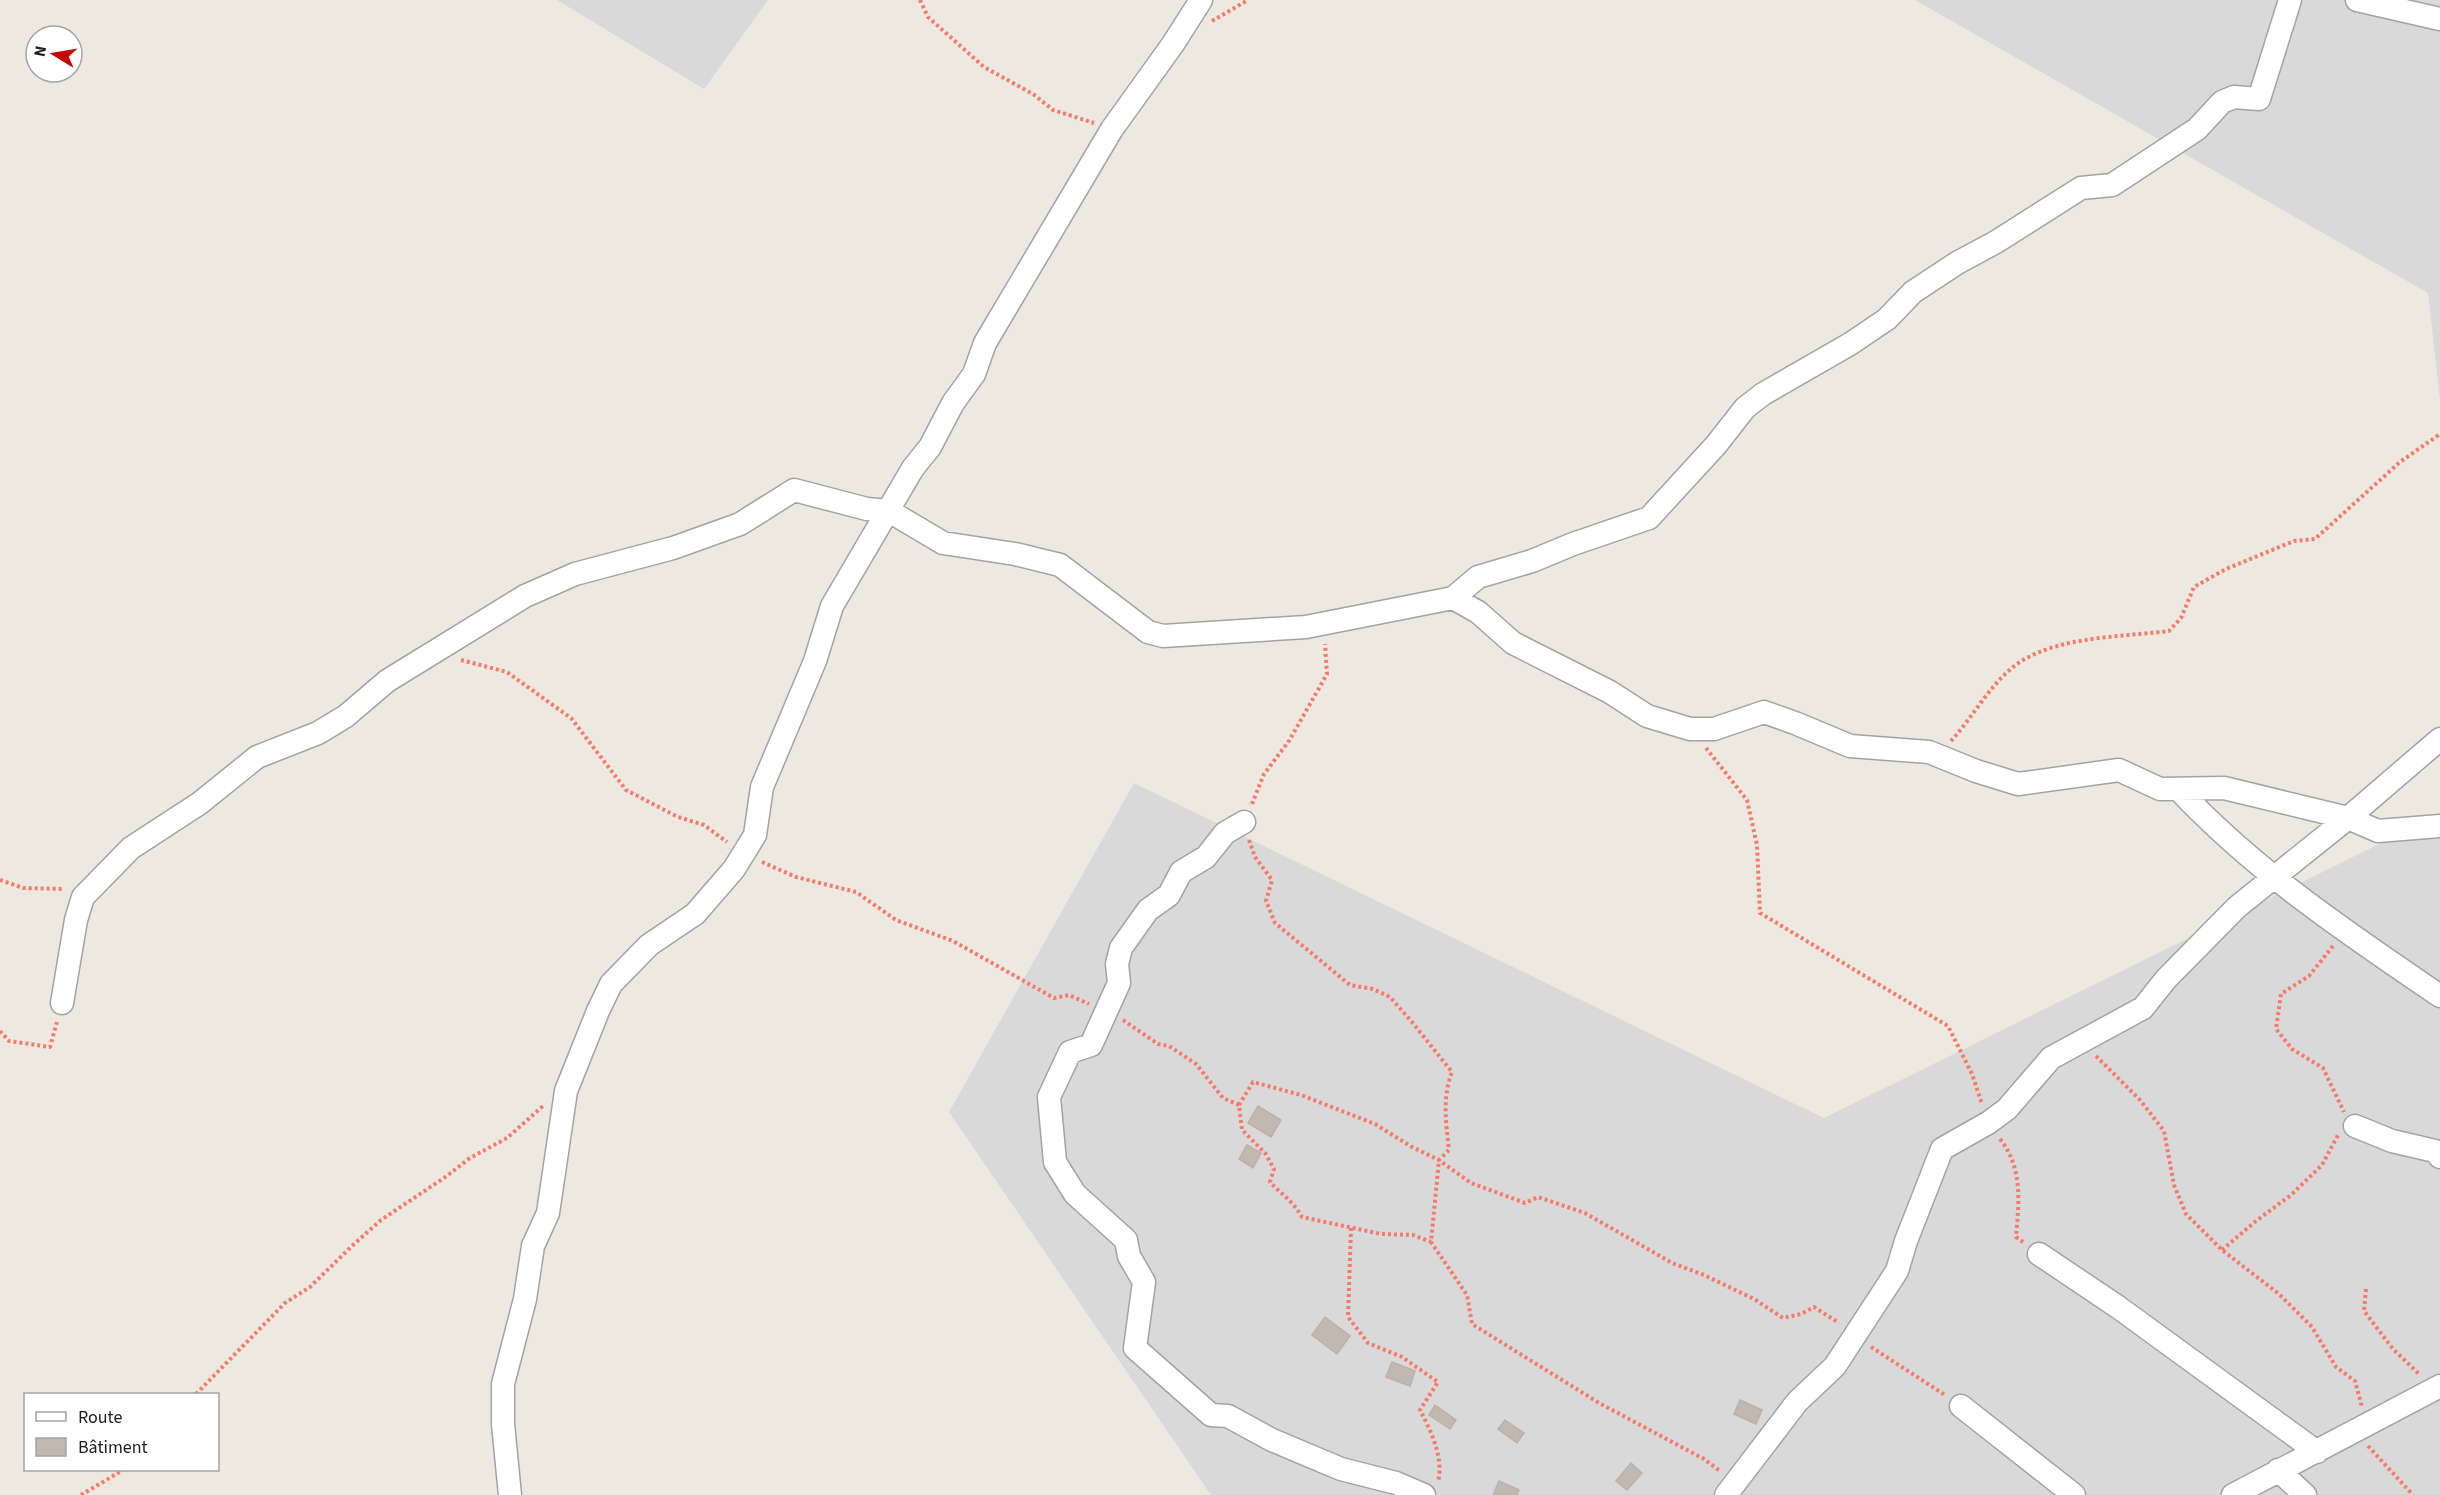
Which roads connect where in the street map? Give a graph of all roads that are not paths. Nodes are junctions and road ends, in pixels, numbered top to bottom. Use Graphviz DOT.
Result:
graph roads {
  1 [pos="1201,0"];
  2 [pos="2290,0"];
  3 [pos="2357,0"];
  4 [pos="2440,19"];
  5 [pos="889,511"];
  6 [pos="1453,598"];
  7 [pos="2440,739"];
  8 [pos="2178,789"];
  9 [pos="2348,818"];
  10 [pos="1244,822"];
  11 [pos="2440,826"];
  12 [pos="2274,877"];
  13 [pos="2440,996"];
  14 [pos="62,1003"];
  15 [pos="2355,1126"];
  16 [pos="2440,1156"];
  17 [pos="2039,1254"];
  18 [pos="2437,1388"];
  19 [pos="1961,1406"];
  20 [pos="2317,1452"];
  21 [pos="2278,1470"];
  22 [pos="1730,1489"];
  23 [pos="1430,1492"];
  24 [pos="510,1495"];
  25 [pos="2074,1495"];
  26 [pos="2233,1495"];
  27 [pos="2305,1495"];
  1 -- 5 [label="street"];
  2 -- 6 [label="street"];
  3 -- 4 [label="street"];
  5 -- 6 [label="street"];
  5 -- 14 [label="street"];
  5 -- 24 [label="street"];
  6 -- 8 [label="street"];
  7 -- 9 [label="street"];
  8 -- 9 [label="street"];
  8 -- 12 [label="street"];
  9 -- 11 [label="street"];
  9 -- 12 [label="street"];
  10 -- 23 [label="street"];
  12 -- 13 [label="street"];
  12 -- 22 [label="street"];
  15 -- 16 [label="street"];
  17 -- 20 [label="street"];
  18 -- 20 [label="street"];
  19 -- 25 [label="street"];
  20 -- 21 [label="street"];
  21 -- 26 [label="street"];
  21 -- 27 [label="street"];
}
